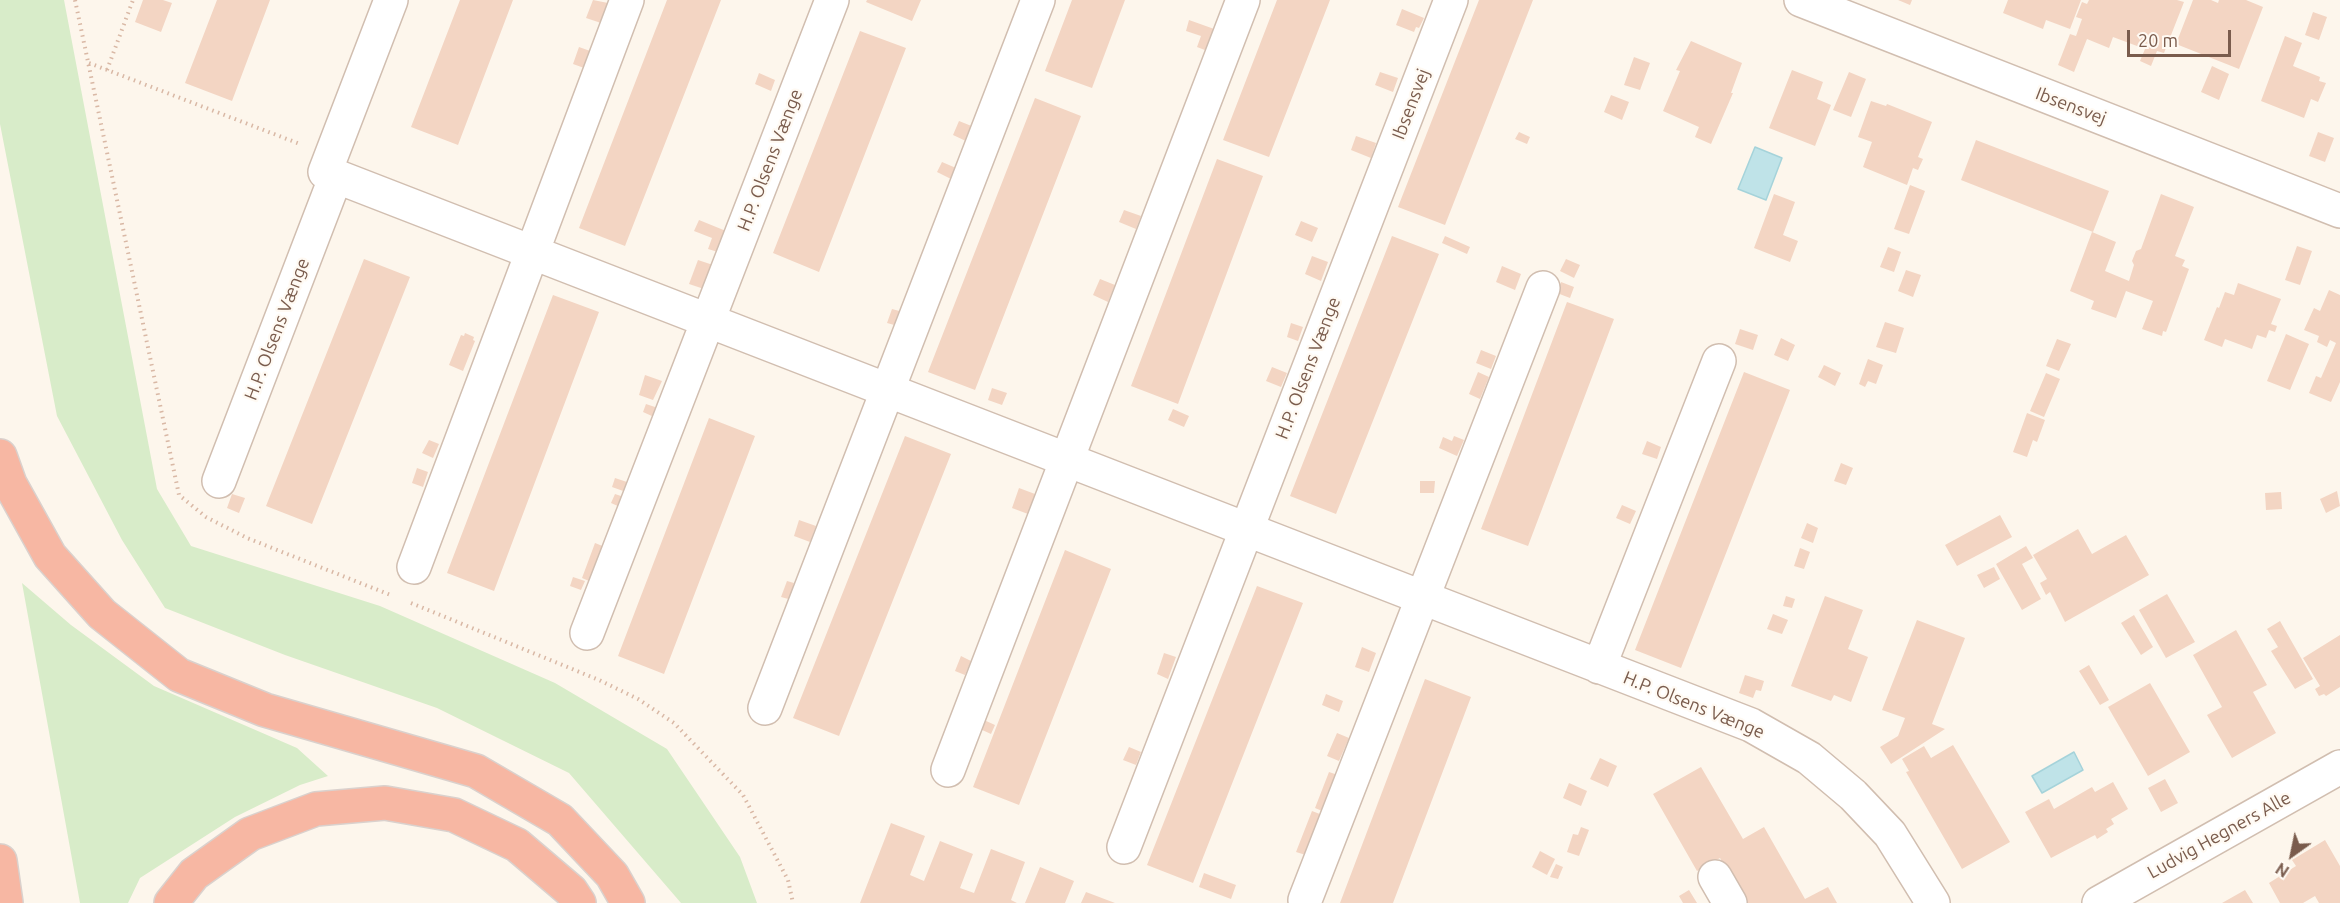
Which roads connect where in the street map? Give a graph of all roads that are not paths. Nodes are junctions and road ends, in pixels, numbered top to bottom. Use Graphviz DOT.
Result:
graph roads {
  1 [pos="391,0"];
  2 [pos="627,0"];
  3 [pos="832,0"];
  4 [pos="1038,0"];
  5 [pos="1244,0"];
  6 [pos="1451,0"];
  7 [pos="1801,0"];
  8 [pos="330,174"];
  9 [pos="1371,207"];
  10 [pos="2340,211"];
  11 [pos="532,252"];
  12 [pos="1544,288"];
  13 [pos="708,321"];
  14 [pos="1719,361"];
  15 [pos="888,391"];
  16 [pos="0,456"];
  17 [pos="1067,460"];
  18 [pos="219,481"];
  19 [pos="1246,530"];
  20 [pos="414,567"];
  21 [pos="1424,599"];
  22 [pos="587,633"];
  23 [pos="1599,667"];
  24 [pos="765,708"];
  25 [pos="2340,767"];
  26 [pos="948,770"];
  27 [pos="1124,847"];
  28 [pos="0,861"];
  29 [pos="1305,900"];
  30 [pos="6,903"];
  31 [pos="171,903"];
  32 [pos="579,903"];
  33 [pos="628,903"];
  34 [pos="1933,903"];
  35 [pos="2099,903"];
  1 -- 8 [label="street, H.P. Olsens Vænge"];
  2 -- 11 [label="street"];
  3 -- 13 [label="street, H.P. Olsens Vænge"];
  4 -- 15 [label="street"];
  5 -- 17 [label="street"];
  6 -- 9 [label="street, Ibsensvej"];
  7 -- 10 [label="street, Ibsensvej"];
  8 -- 11 [label="street, H.P. Olsens Vænge"];
  8 -- 18 [label="street, H.P. Olsens Vænge"];
  9 -- 19 [label="street, H.P. Olsens Vænge"];
  11 -- 13 [label="street, H.P. Olsens Vænge"];
  11 -- 20 [label="street"];
  12 -- 21 [label="street"];
  13 -- 15 [label="street, H.P. Olsens Vænge"];
  13 -- 22 [label="street, H.P. Olsens Vænge"];
  14 -- 23 [label="street"];
  15 -- 17 [label="street, H.P. Olsens Vænge"];
  15 -- 24 [label="street"];
  16 -- 33 [label="highway"];
  17 -- 19 [label="street, H.P. Olsens Vænge"];
  17 -- 26 [label="street"];
  19 -- 21 [label="street, H.P. Olsens Vænge"];
  19 -- 27 [label="street, H.P. Olsens Vænge"];
  21 -- 23 [label="street, H.P. Olsens Vænge"];
  21 -- 29 [label="street"];
  23 -- 34 [label="street, H.P. Olsens Vænge"];
  25 -- 35 [label="street, Ludvig Hegners Alle"];
  28 -- 30 [label="highway"];
  31 -- 32 [label="highway"];
}
